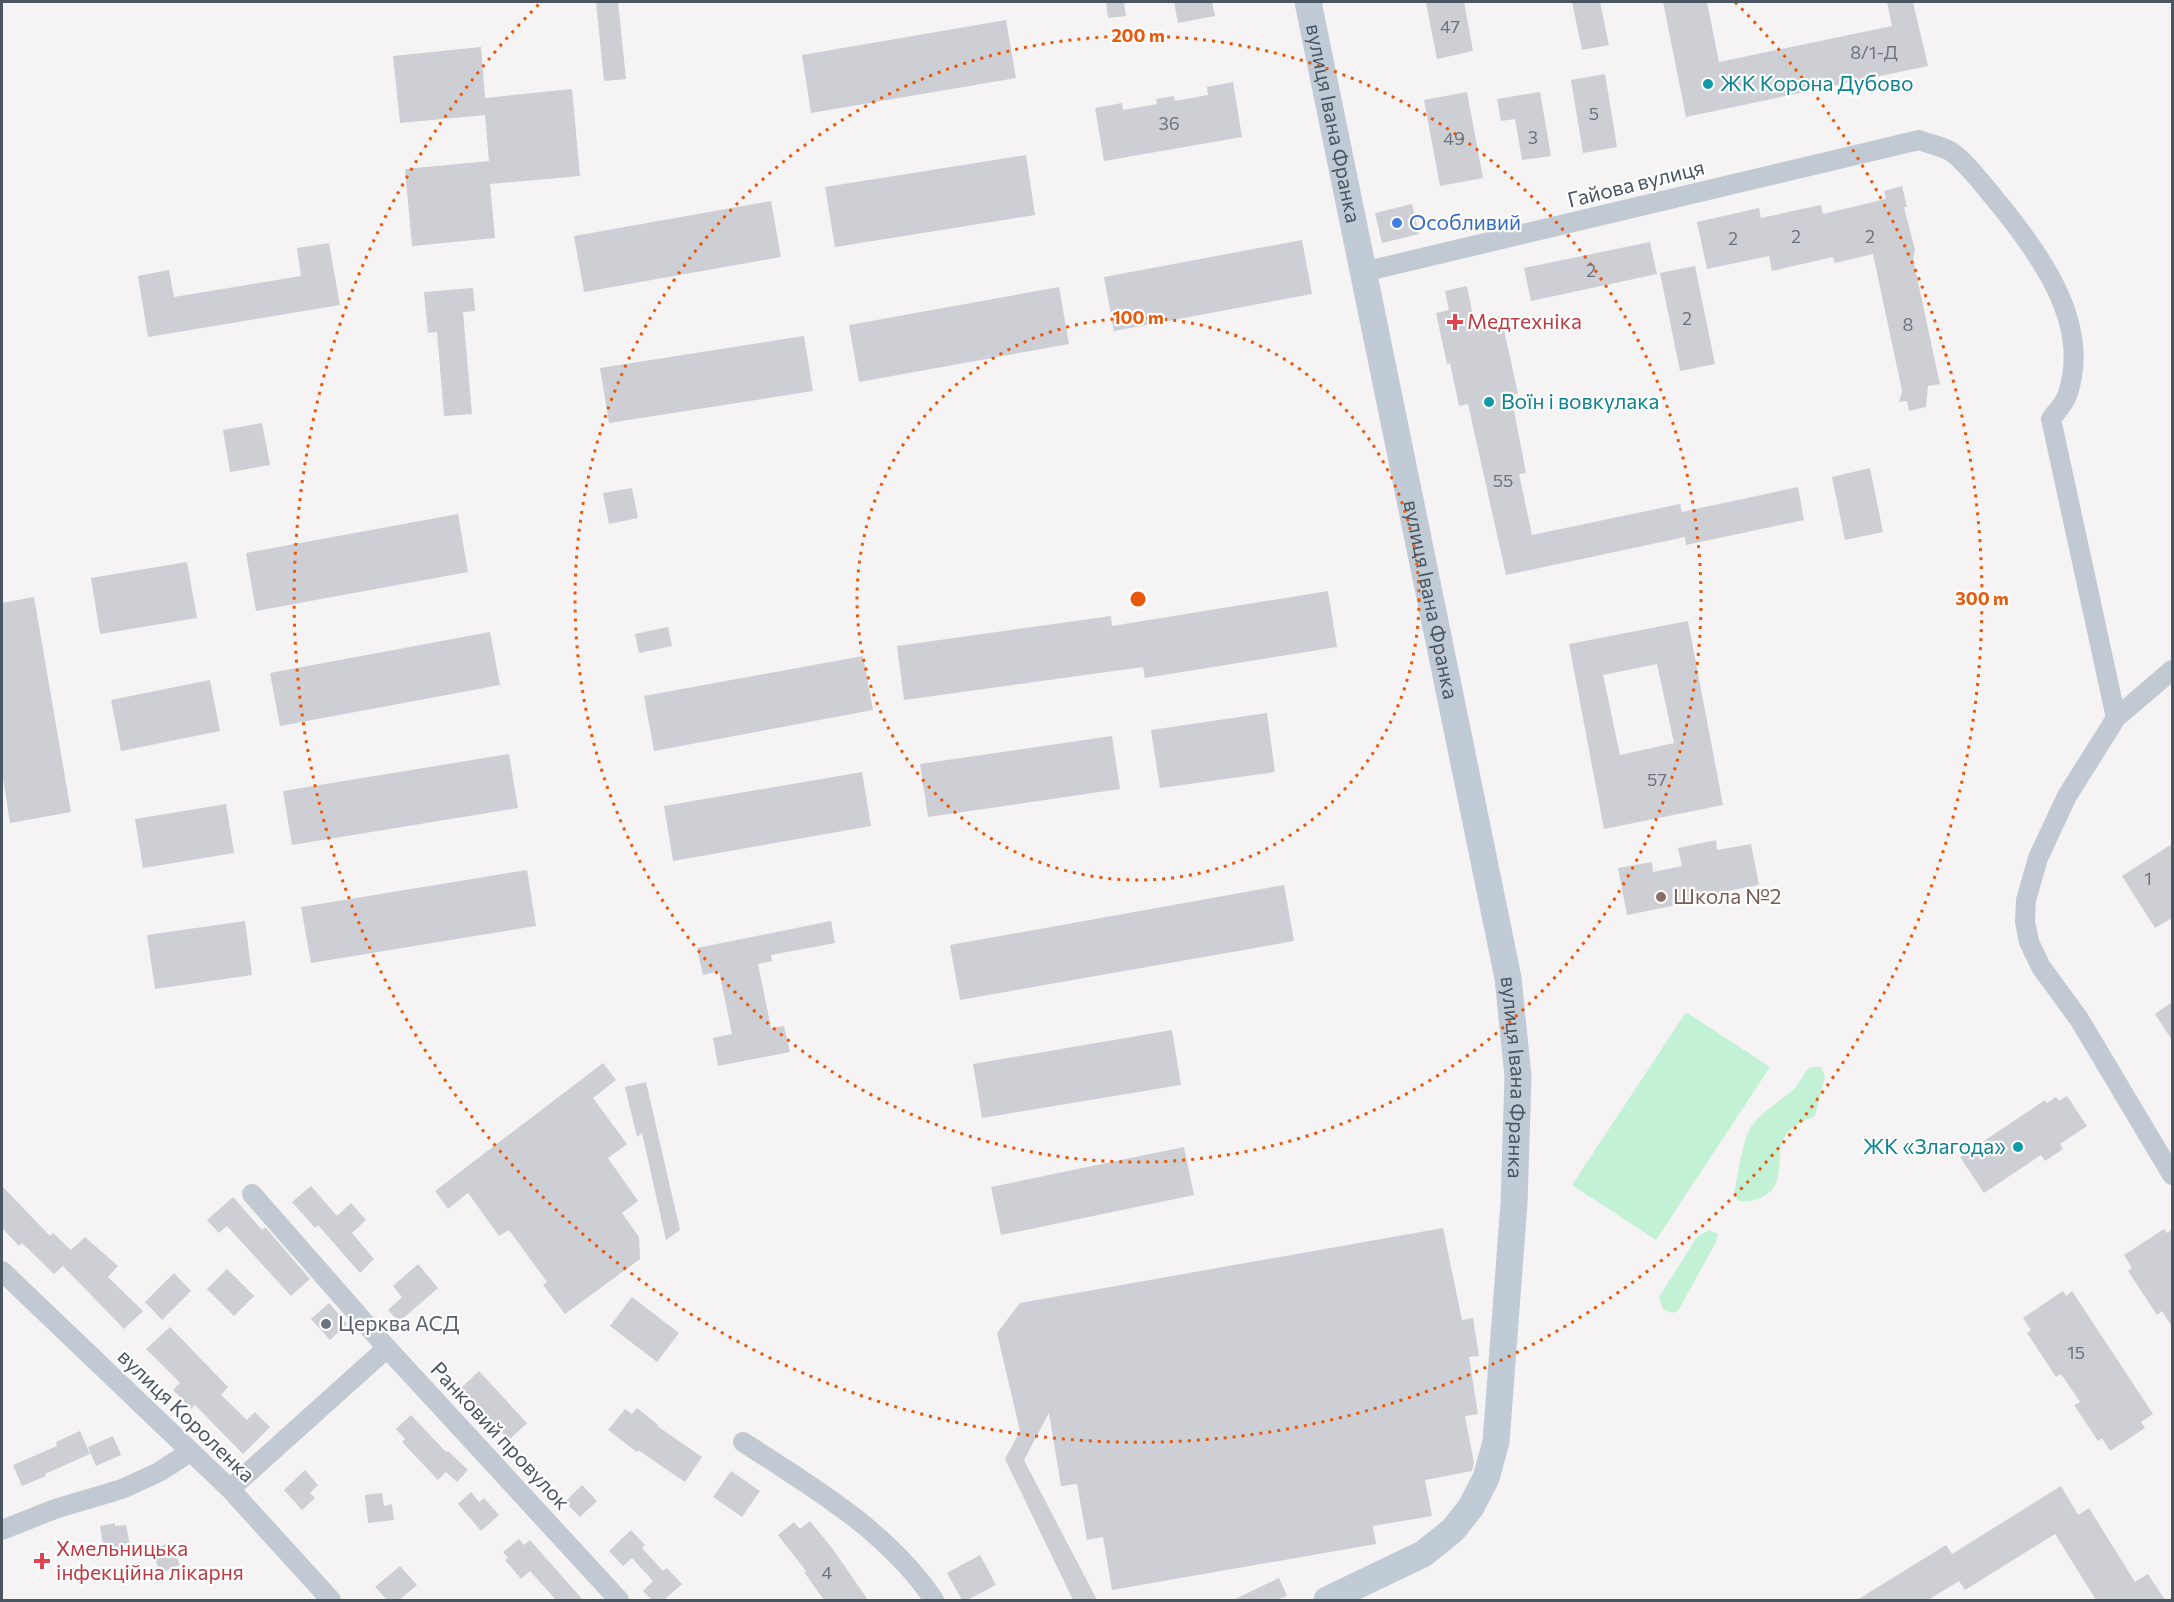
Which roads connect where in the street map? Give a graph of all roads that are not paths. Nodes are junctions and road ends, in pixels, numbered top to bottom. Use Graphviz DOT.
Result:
graph roads {
  1 [pos="1308,2"];
  2 [pos="1363,272"];
  3 [pos="2172,670"];
  4 [pos="2115,718"];
  5 [pos="2172,1175"];
  6 [pos="252,1194"];
  7 [pos="2,1272"];
  8 [pos="387,1348"];
  9 [pos="743,1442"];
  10 [pos="190,1452"];
  11 [pos="230,1489"];
  12 [pos="2,1530"];
  13 [pos="331,1600"];
  14 [pos="619,1600"];
  15 [pos="934,1600"];
  16 [pos="1327,1600"];
  1 -- 2 [label="main road, вулиця Івана Франка"];
  2 -- 4 [label="street, Гайова вулиця"];
  2 -- 16 [label="main road, вулиця Івана Франка"];
  3 -- 4 [label="street"];
  4 -- 5 [label="street"];
  6 -- 8 [label="street, Ранковий провулок"];
  7 -- 10 [label="street, вулиця Короленка"];
  8 -- 11 [label="street"];
  8 -- 14 [label="street, Ранковий провулок"];
  9 -- 15 [label="street"];
  10 -- 11 [label="street, вулиця Короленка"];
  10 -- 12 [label="street"];
  11 -- 13 [label="street, вулиця Короленка"];
}
